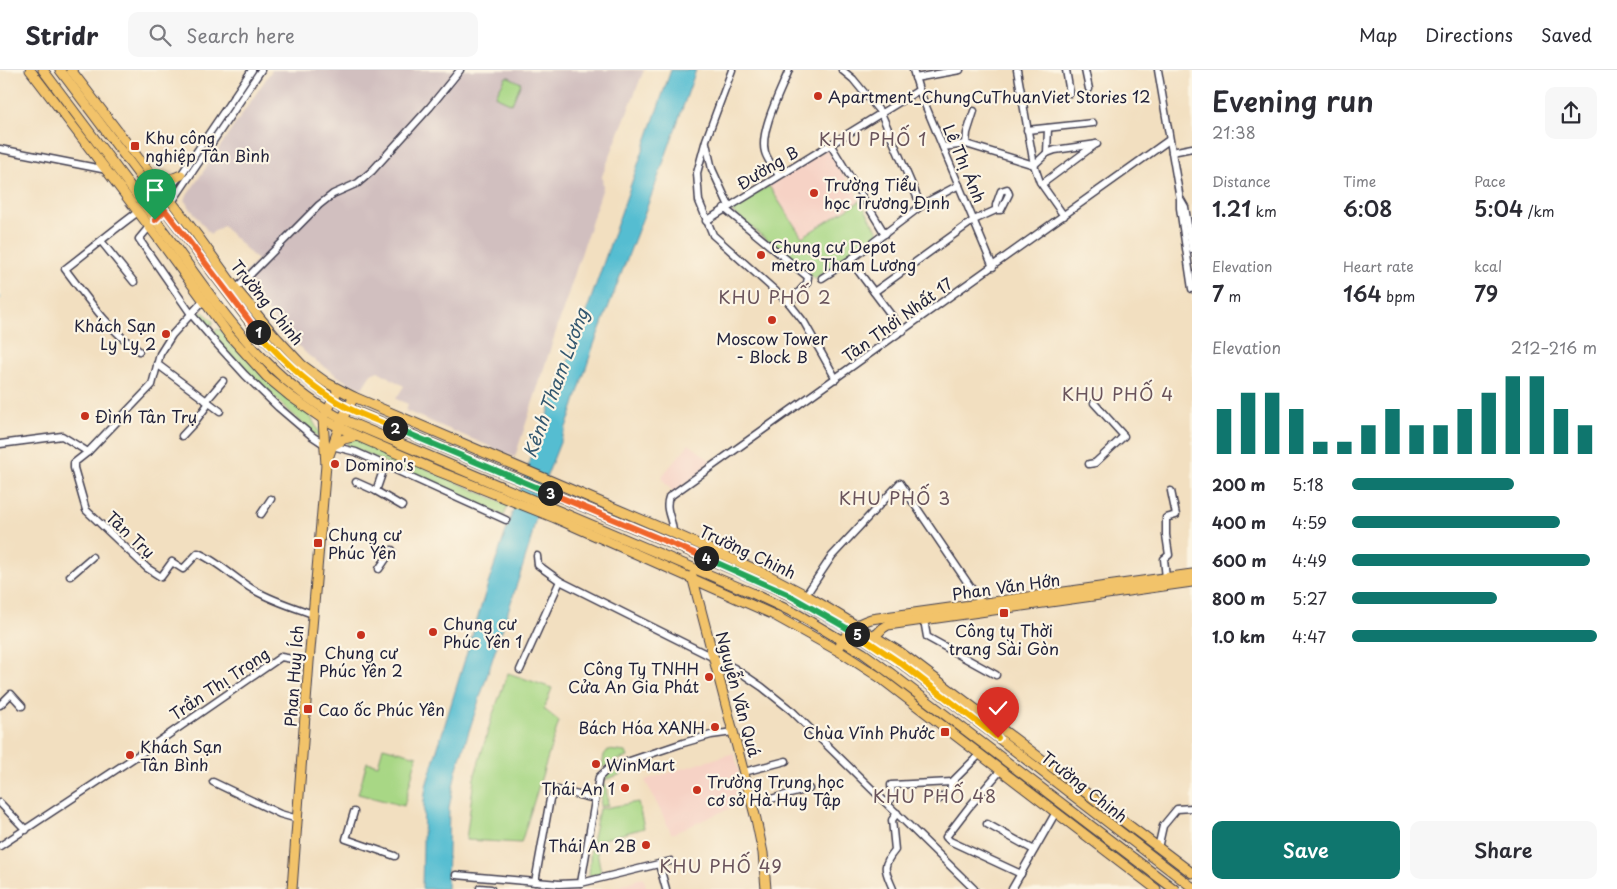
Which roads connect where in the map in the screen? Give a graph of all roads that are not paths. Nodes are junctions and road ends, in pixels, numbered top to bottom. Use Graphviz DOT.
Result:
graph roads {
  1 [pos="30,70"];
  2 [pos="60,70"];
  3 [pos="72,70"];
  4 [pos="261,70"];
  5 [pos="460,70"];
  6 [pos="732,70"];
  7 [pos="789,70"];
  8 [pos="842,70"];
  9 [pos="913,70"];
  10 [pos="960,70"];
  11 [pos="1017,70"];
  12 [pos="1066,70"];
  13 [pos="1085,70"];
  14 [pos="1158,70"];
  15 [pos="46,74"];
  16 [pos="252,75"];
  17 [pos="915,78"];
  18 [pos="40,84"];
  19 [pos="919,90"];
  20 [pos="1089,90"];
  21 [pos="1070,93"];
  22 [pos="974,111"];
  23 [pos="881,113"];
  24 [pos="1093,123"];
  25 [pos="1048,128"];
  26 [pos="1027,130"];
  27 [pos="706,140"];
  28 [pos="1170,140"];
  29 [pos="830,144"];
  30 [pos="966,144"];
  31 [pos="943,147"];
  32 [pos="1192,148"];
  33 [pos="0,149"];
  34 [pos="1172,152"];
  35 [pos="1047,153"];
  36 [pos="1034,165"];
  37 [pos="131,166"];
  38 [pos="106,170"];
  39 [pos="181,174"];
  40 [pos="151,175"];
  41 [pos="779,175"];
  42 [pos="1042,184"];
  43 [pos="959,185"];
  44 [pos="165,193"];
  45 [pos="157,199"];
  46 [pos="172,202"];
  47 [pos="921,206"];
  48 [pos="727,207"];
  49 [pos="141,209"];
  50 [pos="165,210"];
  51 [pos="996,210"];
  52 [pos="1064,216"];
  53 [pos="1187,216"];
  54 [pos="974,220"];
  55 [pos="706,221"];
  56 [pos="152,223"];
  57 [pos="1188,229"];
  58 [pos="885,234"];
  59 [pos="1189,240"];
  60 [pos="101,241"];
  61 [pos="1190,250"];
  62 [pos="850,260"];
  63 [pos="993,266"];
  64 [pos="822,278"];
  65 [pos="134,282"];
  66 [pos="236,289"];
  67 [pos="1192,289"];
  68 [pos="874,292"];
  69 [pos="203,301"];
  70 [pos="789,303"];
  71 [pos="191,314"];
  72 [pos="903,331"];
  73 [pos="139,351"];
  74 [pos="157,364"];
  75 [pos="836,379"];
  76 [pos="223,381"];
  77 [pos="338,389"];
  78 [pos="354,397"];
  79 [pos="333,398"];
  80 [pos="207,402"];
  81 [pos="1094,403"];
  82 [pos="348,408"];
  83 [pos="220,411"];
  84 [pos="325,415"];
  85 [pos="341,423"];
  86 [pos="378,434"];
  87 [pos="182,436"];
  88 [pos="357,436"];
  89 [pos="454,441"];
  90 [pos="0,444"];
  91 [pos="328,445"];
  92 [pos="450,450"];
  93 [pos="88,452"];
  94 [pos="445,462"];
  95 [pos="1088,464"];
  96 [pos="384,465"];
  97 [pos="440,472"];
  98 [pos="356,482"];
  99 [pos="376,491"];
  100 [pos="1171,492"];
  101 [pos="271,499"];
  102 [pos="402,506"];
  103 [pos="261,514"];
  104 [pos="557,514"];
  105 [pos="506,520"];
  106 [pos="673,533"];
  107 [pos="392,550"];
  108 [pos="537,556"];
  109 [pos="92,557"];
  110 [pos="689,566"];
  111 [pos="379,569"];
  112 [pos="1192,574"];
  113 [pos="70,576"];
  114 [pos="1166,578"];
  115 [pos="693,579"];
  116 [pos="560,581"];
  117 [pos="1192,582"];
  118 [pos="716,588"];
  119 [pos="804,598"];
  120 [pos="1032,600"];
  121 [pos="699,602"];
  122 [pos="982,604"];
  123 [pos="313,614"];
  124 [pos="924,620"];
  125 [pos="852,627"];
  126 [pos="872,639"];
  127 [pos="842,641"];
  128 [pos="837,650"];
  129 [pos="863,653"];
  130 [pos="712,656"];
  131 [pos="309,662"];
  132 [pos="857,662"];
  133 [pos="520,670"];
  134 [pos="996,676"];
  135 [pos="0,705"];
  136 [pos="22,706"];
  137 [pos="733,732"];
  138 [pos="980,754"];
  139 [pos="786,761"];
  140 [pos="1001,770"];
  141 [pos="744,772"];
  142 [pos="213,782"];
  143 [pos="952,782"];
  144 [pos="809,789"];
  145 [pos="595,799"];
  146 [pos="938,800"];
  147 [pos="0,803"];
  148 [pos="887,803"];
  149 [pos="752,804"];
  150 [pos="1192,808"];
  151 [pos="354,812"];
  152 [pos="1056,812"];
  153 [pos="897,813"];
  154 [pos="298,819"];
  155 [pos="987,824"];
  156 [pos="26,830"];
  157 [pos="0,846"];
  158 [pos="1158,848"];
  159 [pos="1034,850"];
  160 [pos="395,856"];
  161 [pos="671,861"];
  162 [pos="659,864"];
  163 [pos="1192,873"];
  164 [pos="1021,874"];
  165 [pos="456,875"];
  166 [pos="481,878"];
  167 [pos="535,882"];
  168 [pos="581,884"];
  169 [pos="526,885"];
  170 [pos="1192,887"];
  171 [pos="292,889"];
  172 [pos="480,889"];
  173 [pos="491,889"];
  174 [pos="666,889"];
  175 [pos="766,889"];
  176 [pos="893,889"];
  177 [pos="974,889"];
  178 [pos="1012,889"];
  179 [pos="1156,889"];
  180 [pos="1174,889"];
  1 -- 18 [label="main road"];
  2 -- 15 [label="main road"];
  2 -- 37 [label="main road, Trường Chinh"];
  3 -- 40 [label="main road, Trường Chinh"];
  4 -- 16 [label="street"];
  5 -- 66 [label="street"];
  6 -- 27 [label="street"];
  7 -- 41 [label="street"];
  8 -- 23 [label="street"];
  9 -- 17 [label="street, Lê Thị Ánh"];
  10 -- 17 [label="street"];
  11 -- 26 [label="street"];
  12 -- 21 [label="street"];
  13 -- 20 [label="street"];
  14 -- 28 [label="street"];
  15 -- 18 [label="main road"];
  15 -- 49 [label="main road"];
  16 -- 39 [label="street"];
  16 -- 46 [label="street"];
  17 -- 19 [label="street, Lê Thị Ánh"];
  18 -- 38 [label="main road"];
  19 -- 23 [label="street, Đường B"];
  19 -- 31 [label="street, Lê Thị Ánh"];
  22 -- 30 [label="street"];
  23 -- 29 [label="street, Đường B"];
  23 -- 47 [label="street"];
  24 -- 25 [label="street"];
  25 -- 26 [label="street"];
  25 -- 35 [label="street"];
  26 -- 36 [label="street"];
  27 -- 48 [label="street"];
  27 -- 55 [label="street"];
  28 -- 34 [label="street"];
  28 -- 52 [label="street, Tân Thới Nhất 17"];
  29 -- 41 [label="street, Đường B"];
  29 -- 58 [label="street"];
  30 -- 31 [label="street"];
  30 -- 36 [label="street"];
  31 -- 43 [label="street, Lê Thị Ánh"];
  32 -- 34 [label="street"];
  33 -- 38 [label="street"];
  34 -- 53 [label="street"];
  35 -- 36 [label="street"];
  35 -- 42 [label="street"];
  36 -- 42 [label="street"];
  37 -- 40 [label="main road"];
  37 -- 45 [label="main road, Trường Chinh"];
  38 -- 49 [label="main road"];
  39 -- 40 [label="main road"];
  39 -- 44 [label="street"];
  40 -- 44 [label="main road, Trường Chinh"];
  41 -- 48 [label="street, Đường B"];
  42 -- 52 [label="street"];
  43 -- 47 [label="street"];
  43 -- 54 [label="street, Lê Thị Ánh"];
  44 -- 45 [label="main road"];
  44 -- 46 [label="main road, Trường Chinh"];
  45 -- 49 [label="main road"];
  45 -- 50 [label="main road, Trường Chinh"];
  46 -- 50 [label="main road"];
  46 -- 66 [label="main road, Trường Chinh"];
  47 -- 58 [label="street"];
  48 -- 55 [label="street, Đường B"];
  48 -- 70 [label="street"];
  49 -- 56 [label="main road"];
  49 -- 60 [label="street"];
  50 -- 56 [label="main road"];
  50 -- 79 [label="main road, Trường Chinh"];
  51 -- 54 [label="street"];
  52 -- 63 [label="street, Tân Thới Nhất 17"];
  53 -- 57 [label="street"];
  54 -- 63 [label="street, Lê Thị Ánh"];
  54 -- 68 [label="street"];
  55 -- 70 [label="street"];
  56 -- 69 [label="main road"];
  56 -- 71 [label="street"];
  56 -- 84 [label="main road"];
  57 -- 59 [label="street"];
  58 -- 62 [label="street"];
  59 -- 61 [label="street"];
  60 -- 65 [label="street"];
  60 -- 73 [label="street"];
  61 -- 67 [label="street"];
  62 -- 64 [label="street"];
  62 -- 68 [label="street"];
  63 -- 72 [label="street, Tân Thới Nhất 17"];
  66 -- 77 [label="main road, Trường Chinh"];
  68 -- 72 [label="street"];
  69 -- 71 [label="street"];
  69 -- 84 [label="main road"];
  70 -- 75 [label="street"];
  71 -- 74 [label="street"];
  71 -- 91 [label="street"];
  72 -- 75 [label="street, Tân Thới Nhất 17"];
  74 -- 80 [label="street"];
  74 -- 93 [label="street"];
  75 -- 106 [label="street, Tân Thới Nhất 17"];
  76 -- 80 [label="street"];
  77 -- 78 [label="main road, Trường Chinh"];
  77 -- 79 [label="main road"];
  78 -- 82 [label="main road"];
  78 -- 89 [label="main road, Trường Chinh"];
  79 -- 82 [label="main road, Trường Chinh"];
  79 -- 84 [label="main road"];
  80 -- 83 [label="street"];
  80 -- 87 [label="street"];
  81 -- 95 [label="street"];
  82 -- 85 [label="main road"];
  82 -- 92 [label="main road, Trường Chinh"];
  84 -- 85 [label="main road"];
  84 -- 91 [label="main road"];
  85 -- 86 [label="main road"];
  85 -- 88 [label="main road"];
  85 -- 91 [label="main road"];
  86 -- 88 [label="main road"];
  86 -- 94 [label="main road"];
  88 -- 91 [label="main road"];
  88 -- 97 [label="main road"];
  89 -- 92 [label="main road"];
  89 -- 106 [label="main road, Trường Chinh"];
  90 -- 93 [label="street"];
  91 -- 96 [label="street"];
  91 -- 123 [label="main road, Phan Huy Ích"];
  92 -- 119 [label="main road, Trường Chinh"];
  93 -- 123 [label="street, Tân Trụ"];
  94 -- 97 [label="main road"];
  94 -- 104 [label="main road"];
  96 -- 99 [label="street"];
  96 -- 105 [label="street"];
  97 -- 104 [label="main road"];
  98 -- 99 [label="street"];
  99 -- 102 [label="street"];
  100 -- 114 [label="street"];
  101 -- 103 [label="street"];
  104 -- 110 [label="main road, Trường Chinh"];
  104 -- 115 [label="main road"];
  106 -- 119 [label="main road, Trường Chinh"];
  107 -- 111 [label="street"];
  108 -- 116 [label="street"];
  109 -- 113 [label="street"];
  110 -- 115 [label="main road, Nguyễn Văn Quá"];
  110 -- 127 [label="main road, Trường Chinh"];
  112 -- 114 [label="main road, Phan Văn Hớn"];
  114 -- 120 [label="main road, Phan Văn Hớn"];
  115 -- 118 [label="main road"];
  115 -- 121 [label="main road, Nguyễn Văn Quá"];
  116 -- 130 [label="street"];
  116 -- 133 [label="street"];
  117 -- 120 [label="main road, Phan Văn Hớn"];
  118 -- 121 [label="main road"];
  118 -- 128 [label="main road"];
  119 -- 122 [label="street"];
  119 -- 125 [label="main road, Trường Chinh"];
  120 -- 122 [label="main road, Phan Văn Hớn"];
  120 -- 124 [label="main road, Phan Văn Hớn"];
  121 -- 130 [label="main road, Nguyễn Văn Quá"];
  122 -- 125 [label="main road, Phan Văn Hớn"];
  123 -- 131 [label="main road, Phan Huy Ích"];
  124 -- 126 [label="main road, Phan Văn Hớn"];
  124 -- 134 [label="street"];
  125 -- 126 [label="main road, Trường Chinh"];
  125 -- 127 [label="main road"];
  126 -- 129 [label="main road, Phan Văn Hớn"];
  126 -- 158 [label="main road, Trường Chinh"];
  126 -- 170 [label="main road, Trường Chinh"];
  127 -- 128 [label="main road"];
  127 -- 129 [label="main road, Trường Chinh"];
  128 -- 132 [label="main road"];
  129 -- 132 [label="main road, Phan Văn Hớn"];
  129 -- 180 [label="main road, Trường Chinh"];
  130 -- 137 [label="main road, Nguyễn Văn Quá"];
  130 -- 148 [label="street"];
  131 -- 154 [label="main road, Phan Huy Ích"];
  131 -- 156 [label="street, Trần Thị Trọng"];
  132 -- 138 [label="main road"];
  135 -- 136 [label="street"];
  137 -- 141 [label="main road, Nguyễn Văn Quá"];
  137 -- 145 [label="street"];
  138 -- 140 [label="main road"];
  138 -- 143 [label="street"];
  139 -- 141 [label="street"];
  140 -- 152 [label="main road"];
  140 -- 164 [label="street"];
  141 -- 149 [label="main road, Nguyễn Văn Quá"];
  142 -- 154 [label="street"];
  143 -- 146 [label="street"];
  143 -- 148 [label="street"];
  144 -- 149 [label="street"];
  145 -- 167 [label="street"];
  145 -- 168 [label="street"];
  147 -- 156 [label="street"];
  148 -- 153 [label="street"];
  149 -- 175 [label="main road, Nguyễn Văn Quá"];
  150 -- 158 [label="street"];
  151 -- 160 [label="street"];
  152 -- 159 [label="street"];
  152 -- 179 [label="main road"];
  153 -- 176 [label="street"];
  153 -- 177 [label="street"];
  154 -- 171 [label="main road, Phan Huy Ích"];
  155 -- 159 [label="street"];
  156 -- 157 [label="street, Trần Thị Trọng"];
  158 -- 163 [label="main road, Trường Chinh"];
  159 -- 164 [label="street"];
  161 -- 162 [label="street"];
  162 -- 168 [label="street"];
  162 -- 174 [label="street"];
  164 -- 178 [label="street"];
  165 -- 166 [label="street"];
  166 -- 169 [label="street"];
  166 -- 172 [label="street"];
  167 -- 168 [label="street"];
  167 -- 169 [label="street"];
  172 -- 173 [label="street"];
}
